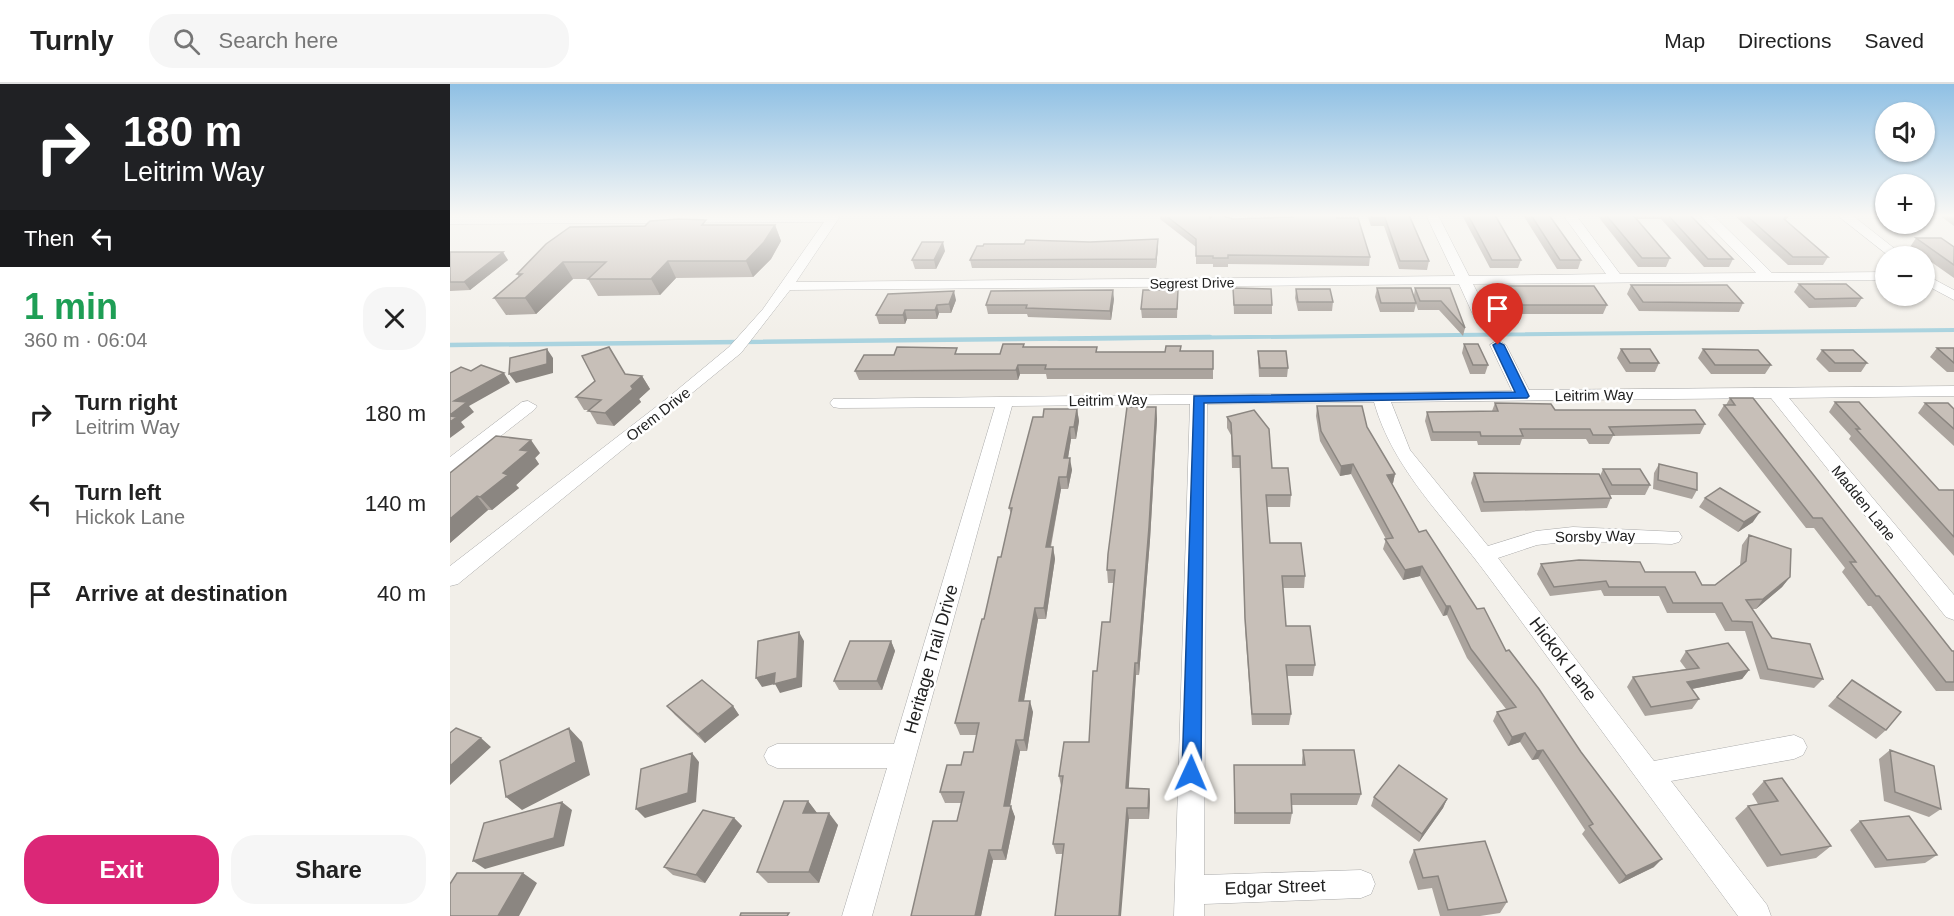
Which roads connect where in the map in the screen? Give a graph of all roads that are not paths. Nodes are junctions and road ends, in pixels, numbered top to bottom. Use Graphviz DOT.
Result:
graph roads {
  1 [pos="808,254"];
  2 [pos="1452,254"];
  3 [pos="1598,254"];
  4 [pos="1744,254"];
  5 [pos="1875,276"];
  6 [pos="1768,278"];
  7 [pos="1616,279"];
  8 [pos="1465,280"];
  9 [pos="1935,285"];
  10 [pos="786,286"];
  11 [pos="1954,296"];
  12 [pos="1483,319"];
  13 [pos="1498,345"];
  14 [pos="1954,391"];
  15 [pos="1776,393"];
  16 [pos="1523,396"];
  17 [pos="1381,397"];
  18 [pos="1198,399"];
  19 [pos="1005,401"];
  20 [pos="839,403"];
  21 [pos="528,406"];
  22 [pos="450,466"];
  23 [pos="1672,537"];
  24 [pos="1484,555"];
  25 [pos="450,578"];
  26 [pos="1954,611"];
  27 [pos="1794,747"];
  28 [pos="777,756"];
  29 [pos="903,756"];
  30 [pos="1649,774"];
  31 [pos="1361,884"];
  32 [pos="1189,903"];
  33 [pos="857,916"];
  34 [pos="1756,916"];
  1 -- 10 [label="street, Orem Drive"];
  2 -- 8 [label="street"];
  3 -- 7 [label="street"];
  4 -- 6 [label="street"];
  5 -- 6 [label="street, Segrest Drive"];
  6 -- 7 [label="street, Segrest Drive"];
  7 -- 8 [label="street, Segrest Drive"];
  8 -- 10 [label="street, Segrest Drive"];
  8 -- 12 [label="street"];
  9 -- 11 [label="street"];
  10 -- 25 [label="street, Orem Drive"];
  13 -- 16 [label="street"];
  14 -- 15 [label="street, Leitrim Way"];
  15 -- 16 [label="street, Leitrim Way"];
  15 -- 26 [label="street, Madden Lane"];
  16 -- 17 [label="street, Leitrim Way"];
  17 -- 18 [label="street, Leitrim Way"];
  17 -- 24 [label="street, Hickok Lane"];
  18 -- 19 [label="street, Leitrim Way"];
  18 -- 32 [label="street"];
  19 -- 20 [label="street, Leitrim Way"];
  19 -- 29 [label="street, Heritage Trail Drive"];
  21 -- 22 [label="street"];
  23 -- 24 [label="street, Sorsby Way"];
  24 -- 30 [label="street, Hickok Lane"];
  27 -- 30 [label="street"];
  28 -- 29 [label="street"];
  29 -- 33 [label="street, Heritage Trail Drive"];
  30 -- 34 [label="street, Hickok Lane"];
  31 -- 32 [label="street, Edgar Street"];
}
